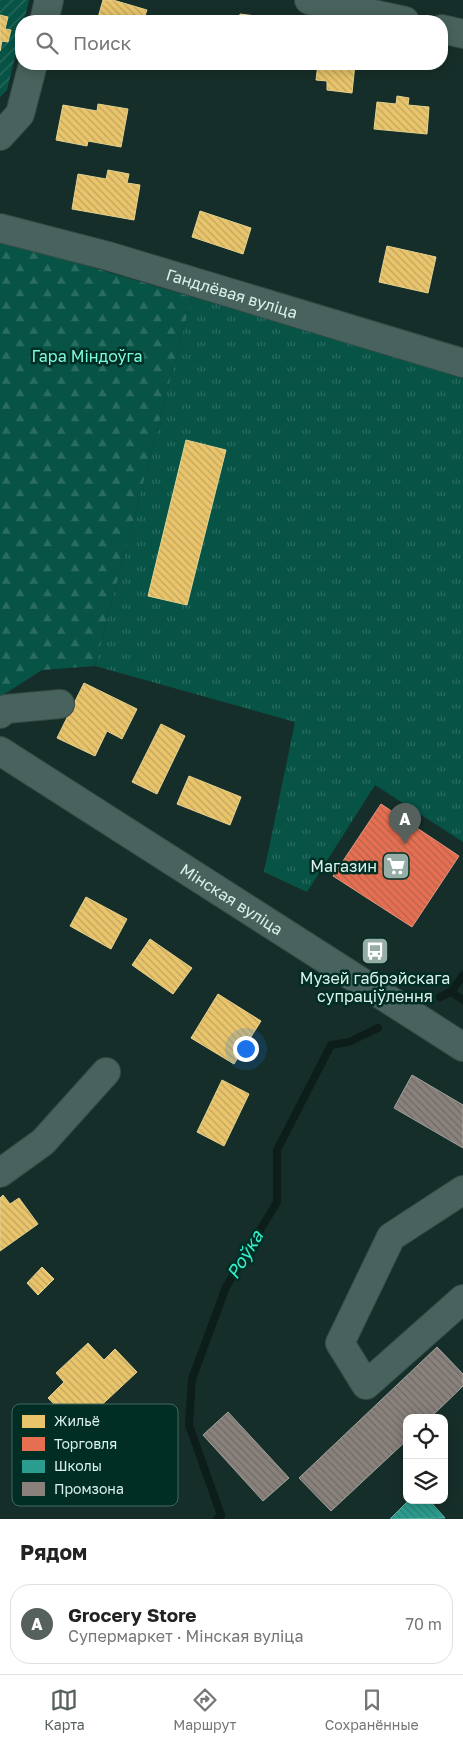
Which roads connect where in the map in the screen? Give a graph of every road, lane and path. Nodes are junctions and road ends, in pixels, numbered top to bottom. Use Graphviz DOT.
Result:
graph roads {
  1 [pos="49,0"];
  2 [pos="309,0"];
  3 [pos="45,15"];
  4 [pos="378,15"];
  5 [pos="448,30"];
  6 [pos="463,34"];
  7 [pos="31,70"];
  8 [pos="0,136"];
  9 [pos="0,228"];
  10 [pos="463,362"];
  11 [pos="60,704"];
  12 [pos="0,714"];
  13 [pos="0,750"];
  14 [pos="463,1047"];
  15 [pos="106,1072"];
  16 [pos="0,1173"];
  17 [pos="463,1190"];
  18 [pos="463,1300"];
  1 -- 3 [label="street"];
  2 -- 4 [label="street"];
  5 -- 6 [label="street"];
  7 -- 8 [label="street"];
  9 -- 10 [label="street, Гандлёвая вуліца"];
  11 -- 12 [label="street"];
  13 -- 14 [label="street, Мінская вуліца"];
  15 -- 16 [label="street"];
  17 -- 18 [label="street"];
}
